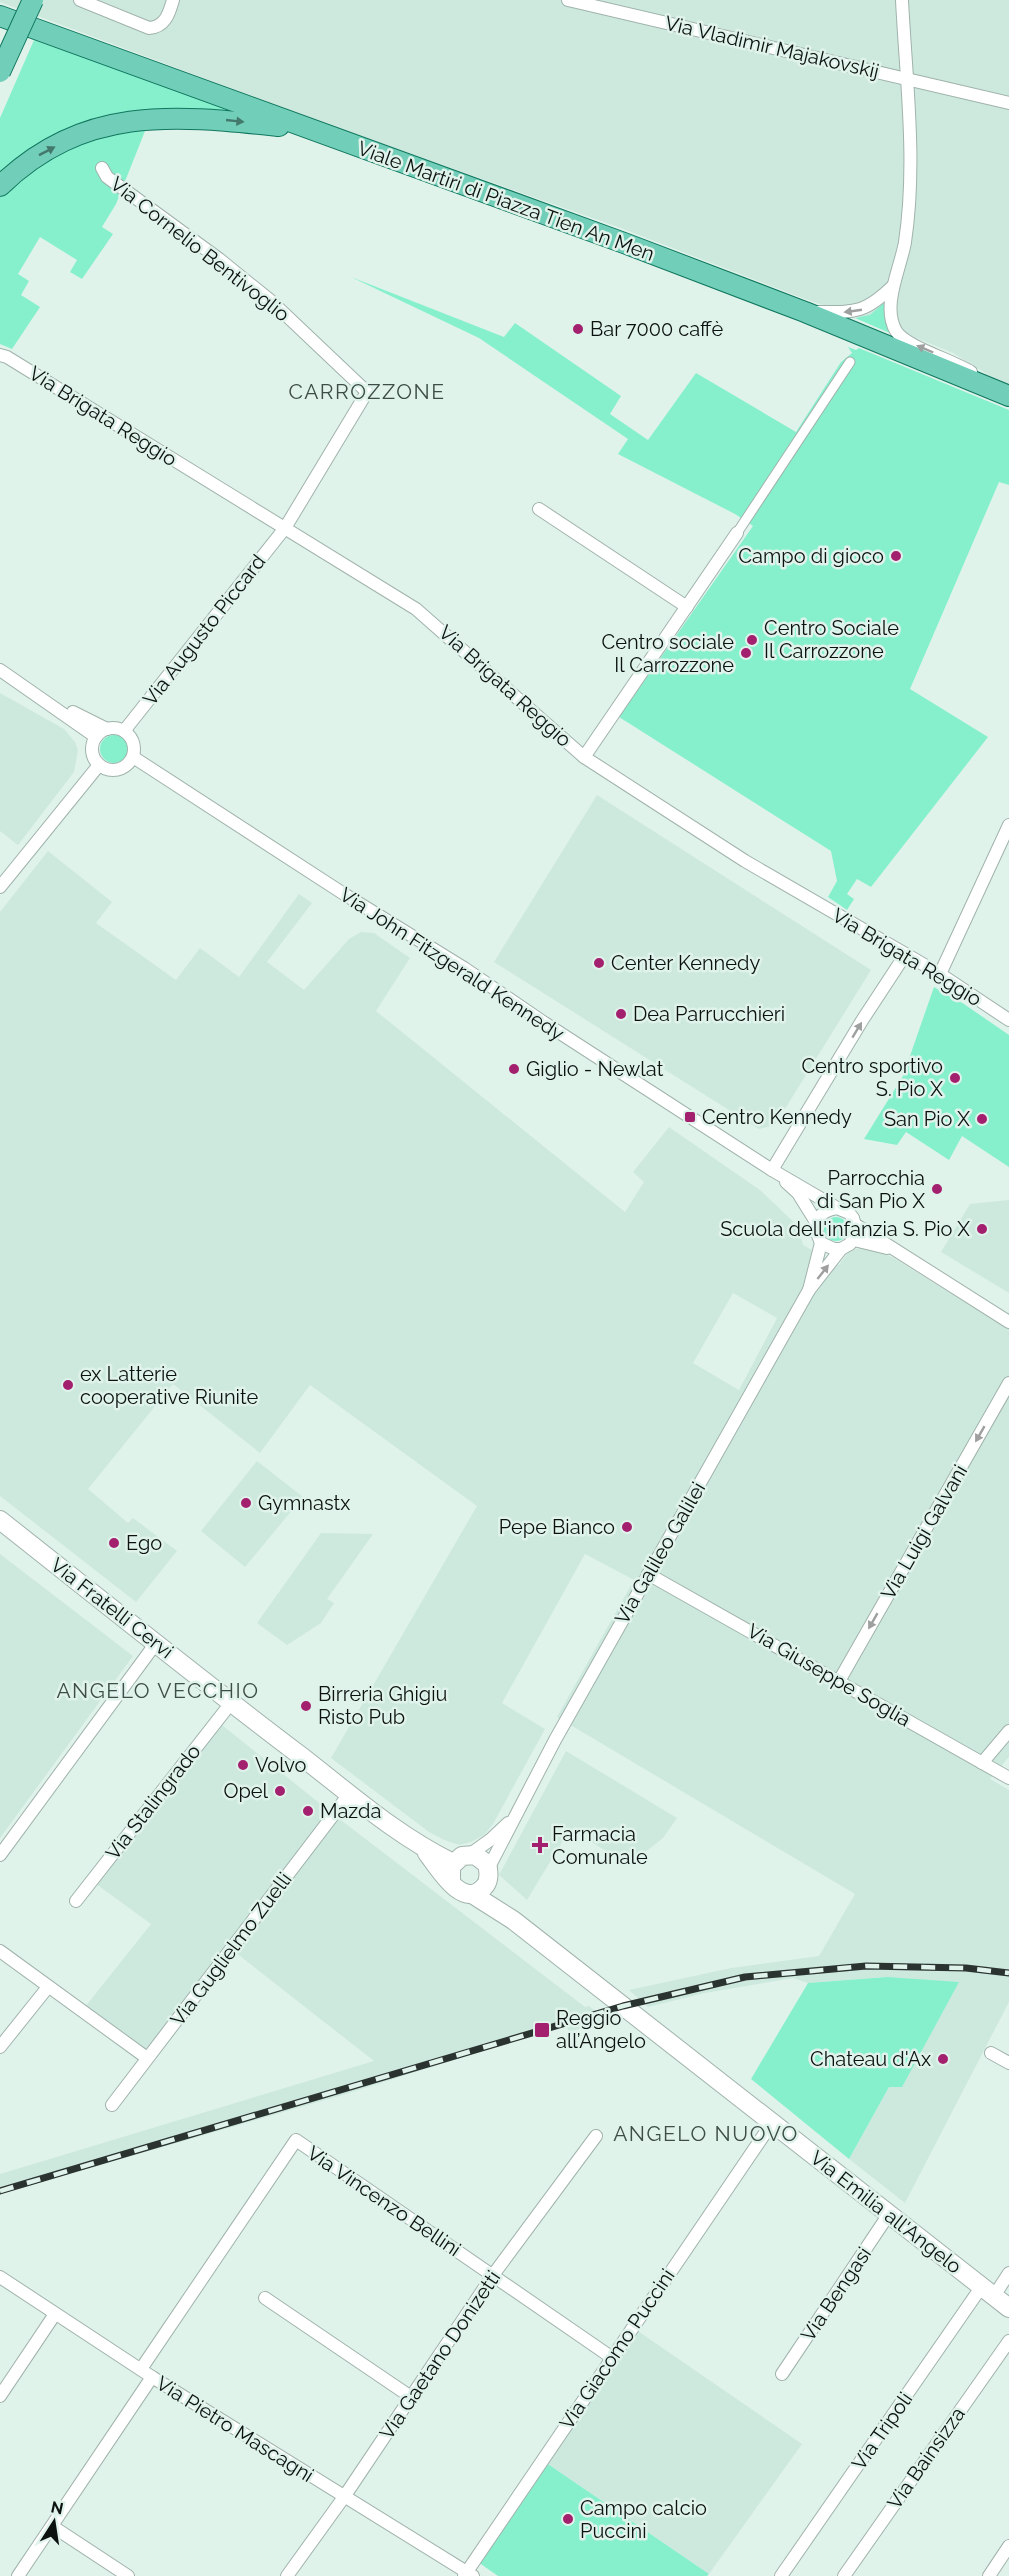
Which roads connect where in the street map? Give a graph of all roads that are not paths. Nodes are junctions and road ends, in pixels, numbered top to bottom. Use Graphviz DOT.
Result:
graph roads {
  1 [pos="33,0"];
  2 [pos="80,0"];
  3 [pos="173,0"];
  4 [pos="568,0"];
  5 [pos="902,0"];
  6 [pos="0,16"];
  7 [pos="0,72"];
  8 [pos="906,78"];
  9 [pos="1009,103"];
  10 [pos="309,129"];
  11 [pos="102,168"];
  12 [pos="0,186"];
  13 [pos="893,286"];
  14 [pos="805,312"];
  15 [pos="0,355"];
  16 [pos="850,362"];
  17 [pos="1001,392"];
  18 [pos="539,509"];
  19 [pos="285,528"];
  20 [pos="736,533"];
  21 [pos="687,607"];
  22 [pos="0,670"];
  23 [pos="124,731"];
  24 [pos="101,733"];
  25 [pos="584,756"];
  26 [pos="133,757"];
  27 [pos="99,765"];
  28 [pos="1009,825"];
  29 [pos="0,887"];
  30 [pos="905,955"];
  31 [pos="940,974"];
  32 [pos="1009,1020"];
  33 [pos="772,1170"];
  34 [pos="837,1208"];
  35 [pos="816,1222"];
  36 [pos="856,1225"];
  37 [pos="854,1240"];
  38 [pos="821,1243"];
  39 [pos="841,1249"];
  40 [pos="899,1251"];
  41 [pos="808,1290"];
  42 [pos="1009,1322"];
  43 [pos="1009,1383"];
  44 [pos="0,1520"];
  45 [pos="648,1574"];
  46 [pos="156,1643"];
  47 [pos="839,1681"];
  48 [pos="231,1703"];
  49 [pos="1009,1731"];
  50 [pos="982,1762"];
  51 [pos="1009,1778"];
  52 [pos="350,1793"];
  53 [pos="513,1818"];
  54 [pos="424,1849"];
  55 [pos="0,1855"];
  56 [pos="461,1859"];
  57 [pos="482,1882"];
  58 [pos="451,1883"];
  59 [pos="76,1901"];
  60 [pos="0,1951"];
  61 [pos="48,1987"];
  62 [pos="0,2047"];
  63 [pos="992,2053"];
  64 [pos="147,2058"];
  65 [pos="1009,2063"];
  66 [pos="112,2106"];
  67 [pos="772,2123"];
  68 [pos="596,2136"];
  69 [pos="889,2214"];
  70 [pos="1009,2272"];
  71 [pos="494,2275"];
  72 [pos="0,2277"];
  73 [pos="988,2291"];
  74 [pos="265,2298"];
  75 [pos="1009,2308"];
  76 [pos="55,2314"];
  77 [pos="1009,2341"];
  78 [pos="611,2357"];
  79 [pos="141,2369"];
  80 [pos="782,2374"];
  81 [pos="152,2377"];
  82 [pos="0,2396"];
  83 [pos="411,2397"];
  84 [pos="344,2497"];
  85 [pos="52,2526"];
  86 [pos="1009,2546"];
  87 [pos="468,2575"];
  88 [pos="18,2576"];
  89 [pos="128,2576"];
  90 [pos="287,2576"];
  91 [pos="781,2576"];
  92 [pos="844,2576"];
  93 [pos="989,2576"];
  1 -- 7 [label="main road, bridge"];
  2 -- 3 [label="street"];
  4 -- 8 [label="street, Via Vladimir Majakovskij"];
  5 -- 8 [label="street"];
  6 -- 10 [label="main road, Viale Martiri di Piazza Tien An Men"];
  8 -- 9 [label="street, Via Vladimir Majakovskij"];
  8 -- 13 [label="street"];
  12 -- 10 [label="main road, one-way"];
  10 -- 14 [label="main road, Viale Martiri di Piazza Tien An Men"];
  11 -- 19 [label="street, Via Cornelio Bentivoglio"];
  13 -- 14 [label="street, one-way"];
  17 -- 13 [label="street, one-way"];
  14 -- 17 [label="main road, Viale Martiri di Piazza Tien An Men"];
  15 -- 19 [label="street, Via Brigata Reggio"];
  16 -- 20 [label="street"];
  18 -- 21 [label="street"];
  19 -- 23 [label="street, Via Augusto Piccard"];
  19 -- 25 [label="street, Via Brigata Reggio"];
  20 -- 21 [label="street"];
  21 -- 25 [label="street"];
  22 -- 24 [label="street"];
  23 -- 24 [label="street"];
  23 -- 26 [label="street"];
  24 -- 27 [label="street"];
  25 -- 30 [label="street, Via Brigata Reggio"];
  26 -- 27 [label="street"];
  26 -- 33 [label="street, Via John Fitzgerald Kennedy"];
  27 -- 29 [label="street"];
  28 -- 31 [label="street"];
  30 -- 31 [label="street, Via Brigata Reggio"];
  33 -- 30 [label="street, one-way"];
  31 -- 32 [label="street, Via Brigata Reggio"];
  33 -- 34 [label="street, Via John Fitzgerald Kennedy"];
  33 -- 35 [label="street, Via John Fitzgerald Kennedy"];
  34 -- 35 [label="street"];
  34 -- 36 [label="street, Via John Fitzgerald Kennedy"];
  35 -- 38 [label="street, Via John Fitzgerald Kennedy"];
  36 -- 37 [label="street"];
  36 -- 40 [label="street, Via John Fitzgerald Kennedy"];
  37 -- 39 [label="street"];
  37 -- 40 [label="street, Via John Fitzgerald Kennedy"];
  38 -- 39 [label="street"];
  38 -- 41 [label="street, Via Galileo Galilei"];
  41 -- 39 [label="street, Via Galileo Galilei, one-way"];
  40 -- 42 [label="street, Via John Fitzgerald Kennedy"];
  41 -- 45 [label="street, Via Galileo Galilei"];
  43 -- 47 [label="street, Via Luigi Galvani, one-way"];
  44 -- 46 [label="main road, Via Fratelli Cervi"];
  45 -- 47 [label="street, Via Giuseppe Soglia"];
  45 -- 53 [label="street, Via Galileo Galilei"];
  46 -- 48 [label="main road, Via Fratelli Cervi"];
  46 -- 55 [label="street"];
  47 -- 50 [label="street, Via Giuseppe Soglia"];
  48 -- 52 [label="main road, Via Fratelli Cervi"];
  48 -- 59 [label="street, Via Stalingrado"];
  49 -- 50 [label="street"];
  50 -- 51 [label="street, Via Giuseppe Soglia"];
  52 -- 54 [label="main road, Via Fratelli Cervi"];
  52 -- 64 [label="street, Via Guglielmo Zuelli"];
  53 -- 56 [label="street, Via Galileo Galilei"];
  53 -- 57 [label="street, Via Galileo Galilei"];
  54 -- 56 [label="main road, Via Fratelli Cervi"];
  54 -- 58 [label="main road, Via Fratelli Cervi"];
  56 -- 57 [label="main road"];
  56 -- 58 [label="main road"];
  57 -- 58 [label="main road"];
  57 -- 67 [label="main road, Via Emilia all'Angelo"];
  60 -- 61 [label="street"];
  61 -- 62 [label="street"];
  61 -- 64 [label="street"];
  63 -- 65 [label="street"];
  64 -- 66 [label="street, Via Guglielmo Zuelli"];
  67 -- 69 [label="main road, Via Emilia all'Angelo"];
  67 -- 78 [label="street, Via Giacomo Puccini"];
  68 -- 71 [label="street, Via Gaetano Donizetti"];
  69 -- 73 [label="main road, Via Emilia all'Angelo"];
  69 -- 80 [label="street, Via Bengasi"];
  70 -- 73 [label="street, Via Tripoli"];
  71 -- 78 [label="street, Via Vincenzo Bellini"];
  71 -- 79 [label="street, Via Vincenzo Bellini"];
  71 -- 83 [label="street, Via Gaetano Donizetti"];
  72 -- 76 [label="street, Via Pietro Mascagni"];
  73 -- 75 [label="main road, Via Emilia all'Angelo"];
  73 -- 91 [label="street, Via Tripoli"];
  74 -- 83 [label="street"];
  76 -- 79 [label="street, Via Pietro Mascagni"];
  76 -- 82 [label="street"];
  77 -- 92 [label="street, Via Bainsizza"];
  78 -- 87 [label="street, Via Giacomo Puccini"];
  79 -- 81 [label="street, Via Pietro Mascagni"];
  81 -- 84 [label="street, Via Pietro Mascagni"];
  81 -- 85 [label="street"];
  83 -- 84 [label="street, Via Gaetano Donizetti"];
  84 -- 87 [label="street, Via Pietro Mascagni"];
  84 -- 90 [label="street, Via Gaetano Donizetti"];
  85 -- 88 [label="street"];
  85 -- 89 [label="street"];
  86 -- 93 [label="street"];
}
